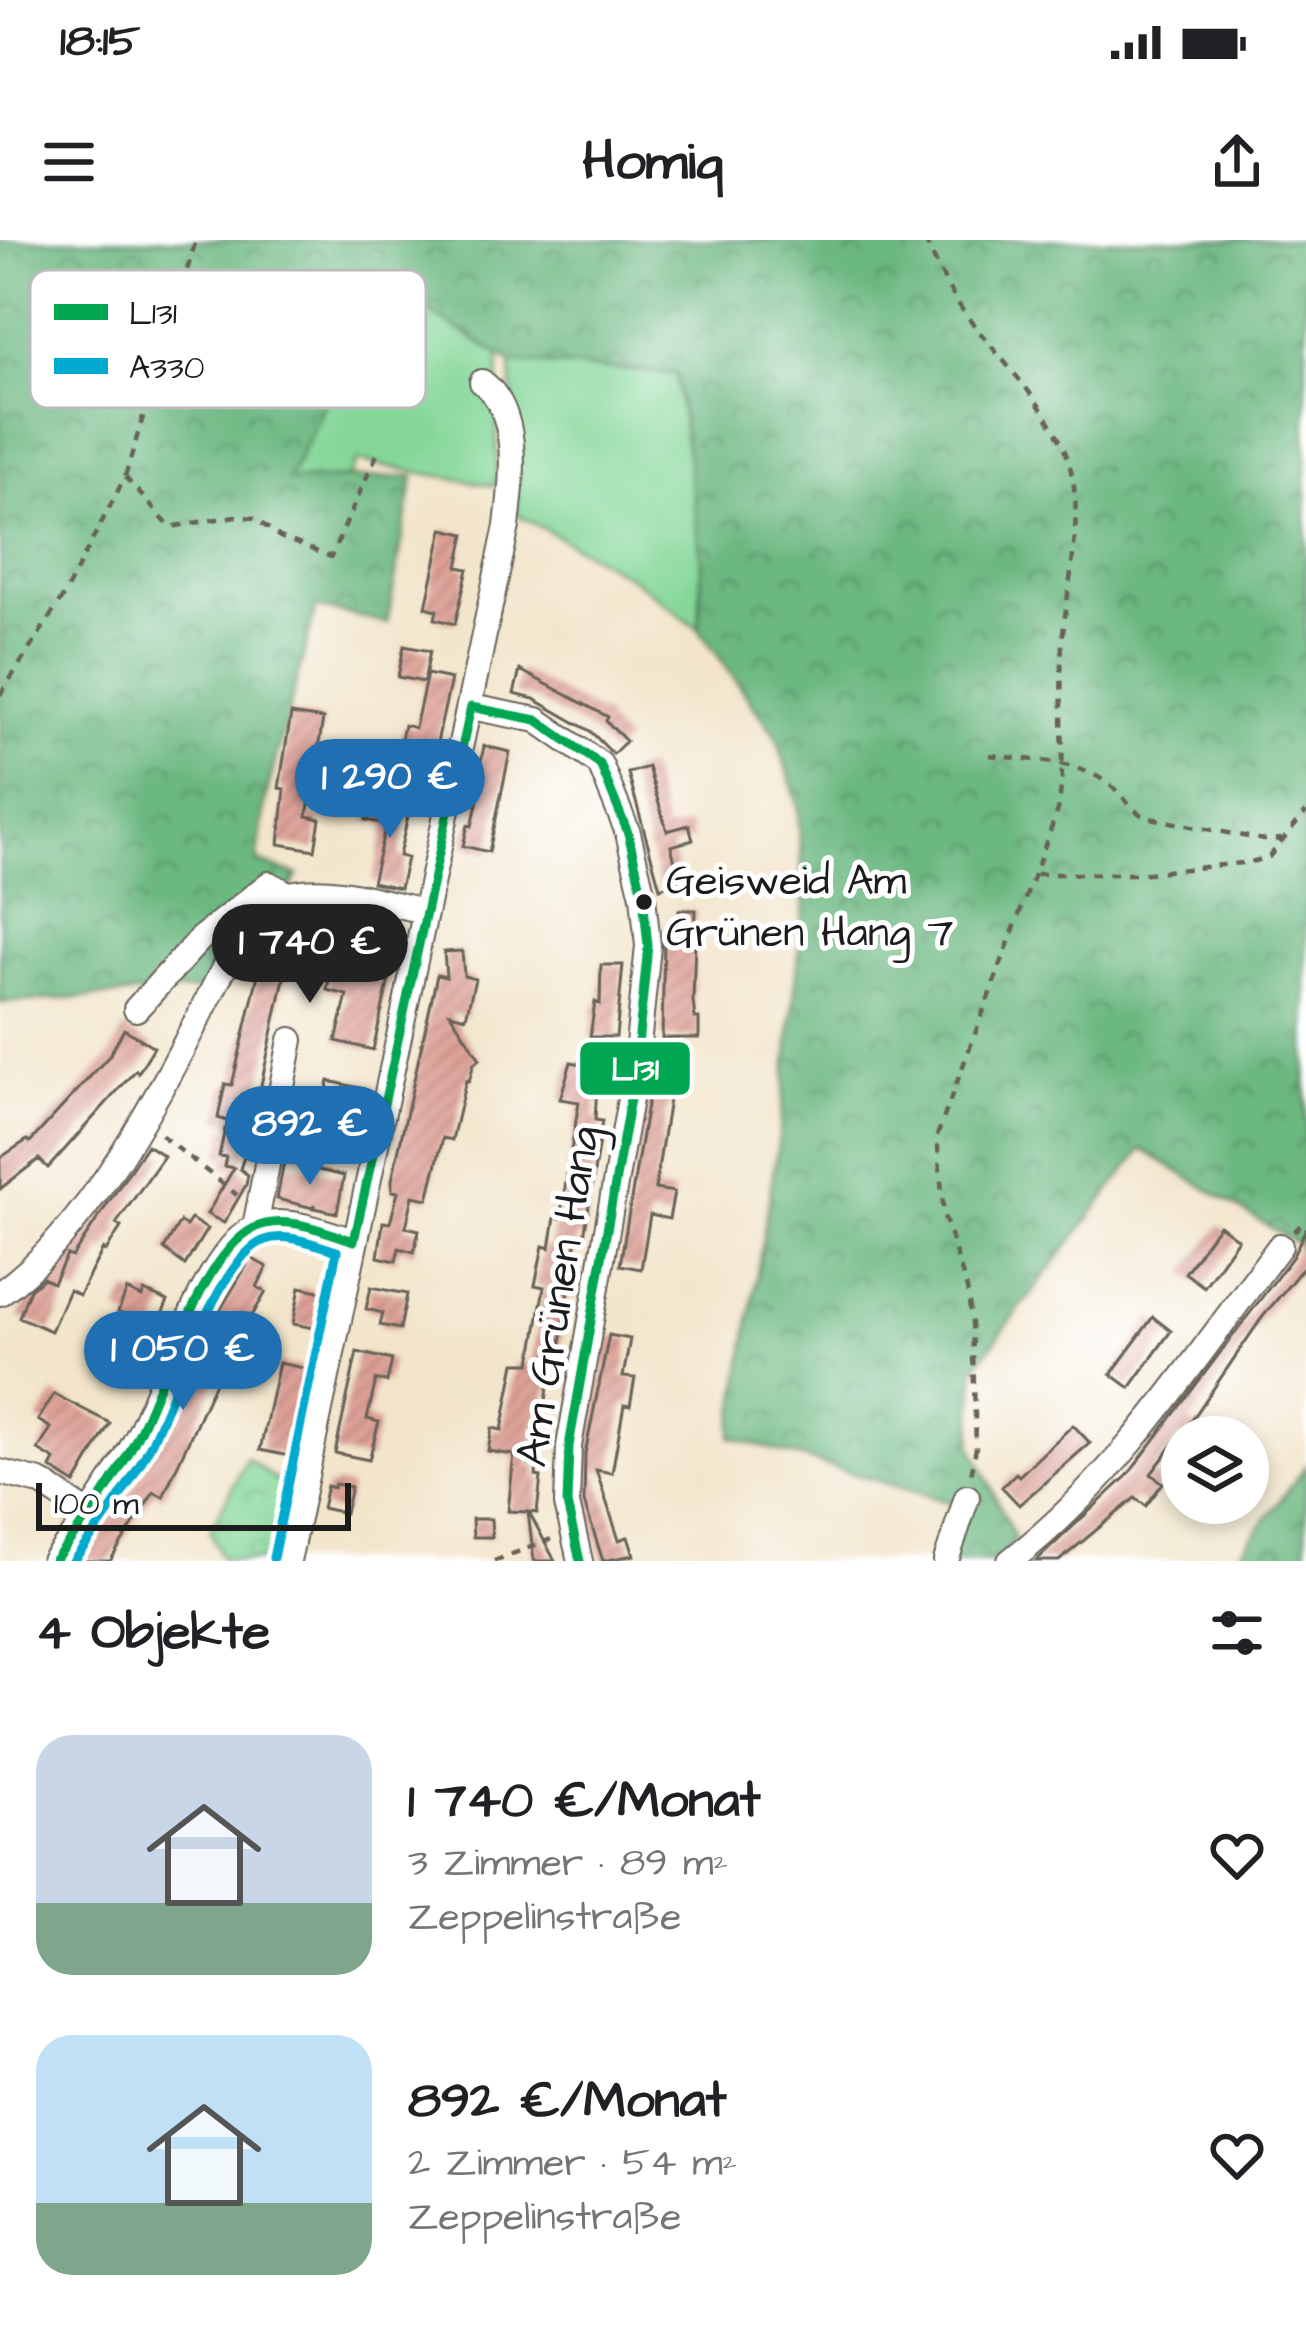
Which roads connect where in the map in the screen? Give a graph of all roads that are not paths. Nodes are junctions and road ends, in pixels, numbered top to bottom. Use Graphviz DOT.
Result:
graph roads {
  1 [pos="482,382"];
  2 [pos="471,707"];
  3 [pos="290,895"];
  4 [pos="424,911"];
  5 [pos="136,1009"];
  6 [pos="292,1040"];
  7 [pos="255,1227"];
  8 [pos="354,1241"];
  9 [pos="1280,1246"];
  10 [pos="0,1293"];
  11 [pos="0,1472"];
  12 [pos="967,1497"];
  13 [pos="90,1515"];
  14 [pos="54,1561"];
  15 [pos="289,1561"];
  16 [pos="580,1561"];
  17 [pos="946,1561"];
  18 [pos="1010,1561"];
  1 -- 2 [label="street"];
  2 -- 4 [label="street"];
  2 -- 16 [label="street, Am Grünen Hang"];
  3 -- 4 [label="street"];
  3 -- 5 [label="street"];
  3 -- 10 [label="street"];
  4 -- 8 [label="street"];
  6 -- 7 [label="street"];
  7 -- 8 [label="street"];
  7 -- 13 [label="street"];
  8 -- 15 [label="street"];
  9 -- 18 [label="street"];
  11 -- 13 [label="street"];
  12 -- 17 [label="street"];
  13 -- 14 [label="street"];
}
